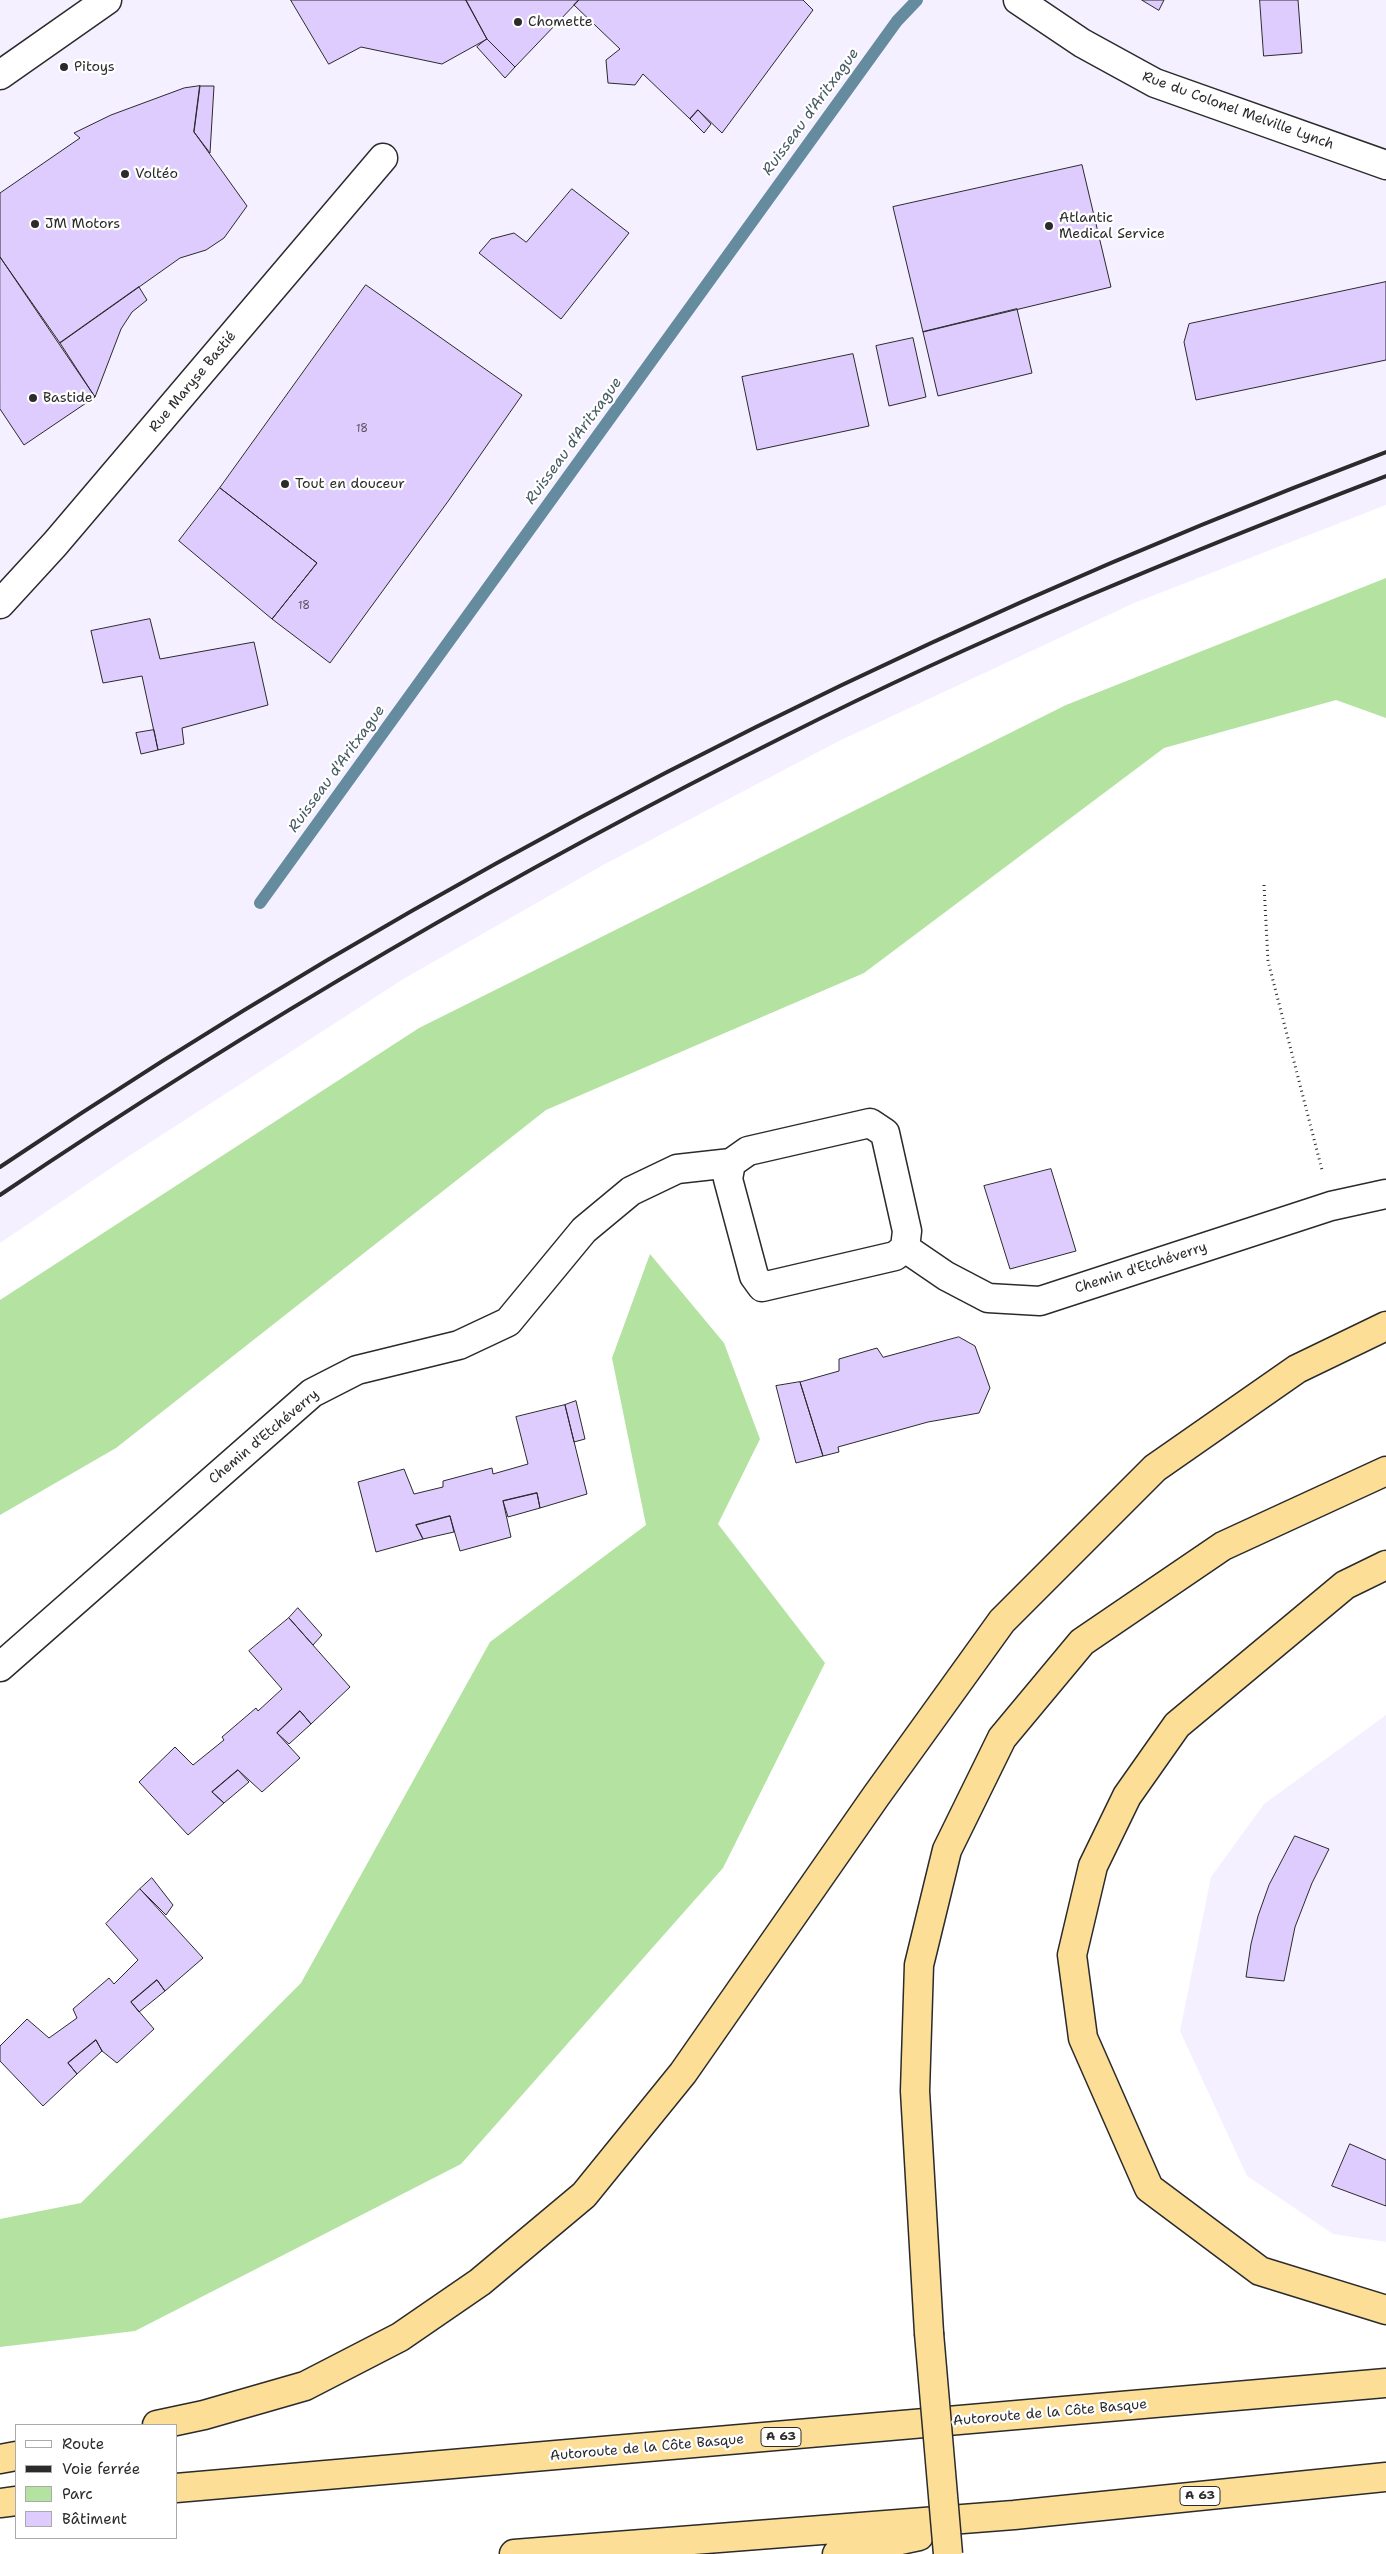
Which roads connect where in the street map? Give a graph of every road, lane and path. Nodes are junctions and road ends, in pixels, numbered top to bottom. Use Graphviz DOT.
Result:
graph roads {
  1 [pos="107,0"];
  2 [pos="1027,3"];
  3 [pos="0,76"];
  4 [pos="382,158"];
  5 [pos="1386,165"];
  6 [pos="0,604"];
  7 [pos="1264,885"];
  8 [pos="731,1163"];
  9 [pos="1386,1194"];
  10 [pos="1332,1206"];
  11 [pos="905,1248"];
  12 [pos="1386,1326"];
  13 [pos="1386,1472"];
  14 [pos="1386,1565"];
  15 [pos="0,1667"];
  16 [pos="1386,2310"];
  17 [pos="1386,2383"];
  18 [pos="162,2424"];
  19 [pos="15,2456"];
  20 [pos="0,2459"];
  21 [pos="1386,2477"];
  22 [pos="178,2488"];
  23 [pos="15,2501"];
  24 [pos="0,2503"];
  25 [pos="1014,2515"];
  26 [pos="514,2554"];
  27 [pos="837,2554"];
  28 [pos="948,2554"];
  1 -- 3 [label="street"];
  2 -- 5 [label="street, Rue du Colonel Melville Lynch"];
  4 -- 6 [label="street, Rue Maryse Bastié"];
  7 -- 10 [label="path"];
  8 -- 11 [label="street"];
  8 -- 11 [label="street, Chemin d'Etchéverry"];
  8 -- 15 [label="street, Chemin d'Etchéverry"];
  9 -- 10 [label="street, Chemin d'Etchéverry"];
  10 -- 11 [label="street, Chemin d'Etchéverry"];
  12 -- 18 [label="highway"];
  13 -- 28 [label="highway, bridge"];
  14 -- 16 [label="highway"];
  17 -- 22 [label="highway, Autoroute de la Côte Basque / A 63"];
  19 -- 20 [label="highway"];
  21 -- 25 [label="highway, A 63"];
  23 -- 24 [label="highway"];
  25 -- 26 [label="highway, A 63"];
  25 -- 27 [label="highway"];
}
